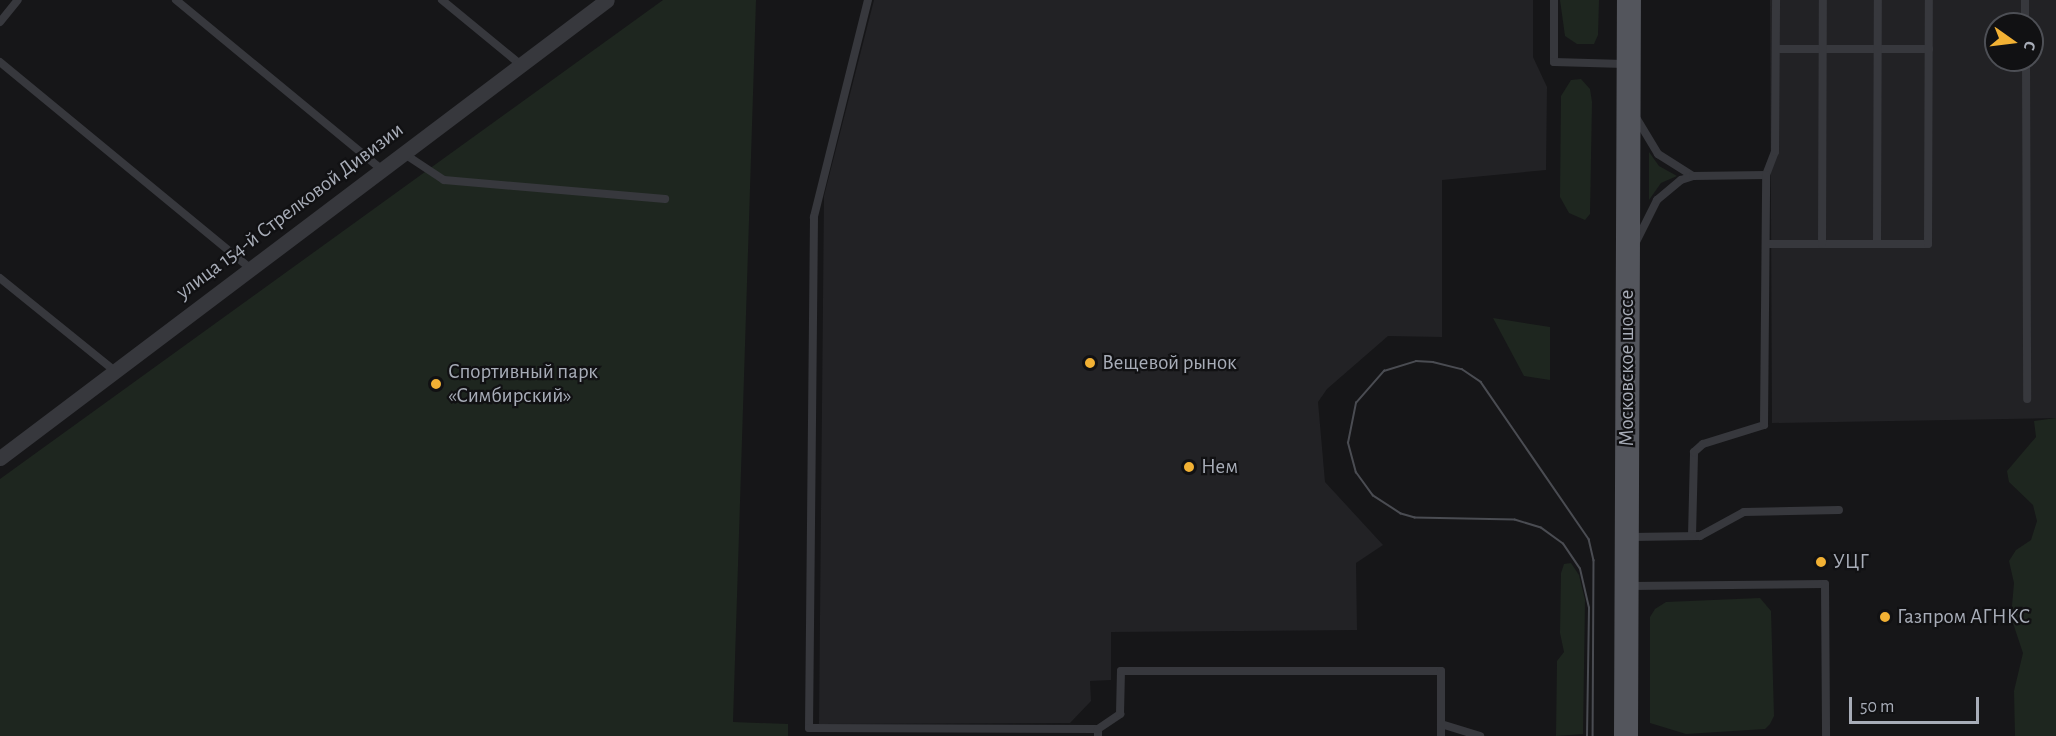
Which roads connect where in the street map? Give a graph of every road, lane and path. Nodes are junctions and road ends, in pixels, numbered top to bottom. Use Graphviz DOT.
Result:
graph roads {
  1 [pos="18,0"];
  2 [pos="176,0"];
  3 [pos="441,0"];
  4 [pos="607,0"];
  5 [pos="867,0"];
  6 [pos="1554,0"];
  7 [pos="1629,0"];
  8 [pos="1776,0"];
  9 [pos="1823,0"];
  10 [pos="1878,0"];
  11 [pos="1929,0"];
  12 [pos="0,22"];
  13 [pos="1776,49"];
  14 [pos="1823,49"];
  15 [pos="1878,49"];
  16 [pos="1929,50"];
  17 [pos="0,62"];
  18 [pos="520,64"];
  19 [pos="1629,64"];
  20 [pos="2025,72"];
  21 [pos="1629,103"];
  22 [pos="402,152"];
  23 [pos="380,168"];
  24 [pos="1766,175"];
  25 [pos="1693,176"];
  26 [pos="665,199"];
  27 [pos="1877,243"];
  28 [pos="1766,244"];
  29 [pos="1822,244"];
  30 [pos="1628,262"];
  31 [pos="250,268"];
  32 [pos="0,278"];
  33 [pos="115,371"];
  34 [pos="2027,399"];
  35 [pos="0,458"];
  36 [pos="1839,510"];
  37 [pos="1692,536"];
  38 [pos="1626,537"];
  39 [pos="1625,586"];
  40 [pos="1441,724"];
  41 [pos="1098,733"];
  42 [pos="1442,736"];
  43 [pos="1480,736"];
  44 [pos="1626,736"];
  45 [pos="1826,736"];
  1 -- 12 [label="lane"];
  2 -- 23 [label="lane"];
  3 -- 18 [label="lane"];
  4 -- 18 [label="street, улица 154-й Стрелковой Дивизии"];
  5 -- 41 [label="lane"];
  6 -- 19 [label="lane"];
  7 -- 19 [label="main road, Московское шоссе"];
  8 -- 13 [label="lane"];
  9 -- 14 [label="lane"];
  10 -- 15 [label="lane"];
  11 -- 16 [label="lane"];
  13 -- 14 [label="lane"];
  13 -- 24 [label="lane"];
  14 -- 15 [label="lane"];
  14 -- 29 [label="lane"];
  15 -- 16 [label="lane"];
  15 -- 27 [label="lane"];
  16 -- 27 [label="lane"];
  17 -- 31 [label="lane"];
  18 -- 22 [label="street, улица 154-й Стрелковой Дивизии"];
  19 -- 21 [label="main road, Московское шоссе"];
  20 -- 34 [label="lane"];
  21 -- 25 [label="lane"];
  21 -- 30 [label="main road, Московское шоссе"];
  22 -- 23 [label="street, улица 154-й Стрелковой Дивизии"];
  22 -- 26 [label="lane"];
  23 -- 31 [label="street, улица 154-й Стрелковой Дивизии"];
  24 -- 25 [label="lane"];
  24 -- 28 [label="lane"];
  25 -- 30 [label="lane"];
  27 -- 29 [label="lane"];
  28 -- 29 [label="lane"];
  28 -- 37 [label="lane"];
  30 -- 38 [label="main road, Московское шоссе"];
  31 -- 33 [label="street, улица 154-й Стрелковой Дивизии"];
  32 -- 33 [label="lane"];
  33 -- 35 [label="street, улица 154-й Стрелковой Дивизии"];
  36 -- 37 [label="lane"];
  37 -- 38 [label="lane"];
  38 -- 39 [label="main road, Московское шоссе"];
  39 -- 44 [label="main road, Московское шоссе"];
  39 -- 45 [label="lane"];
  40 -- 41 [label="lane"];
  40 -- 42 [label="lane"];
  40 -- 43 [label="lane"];
}
